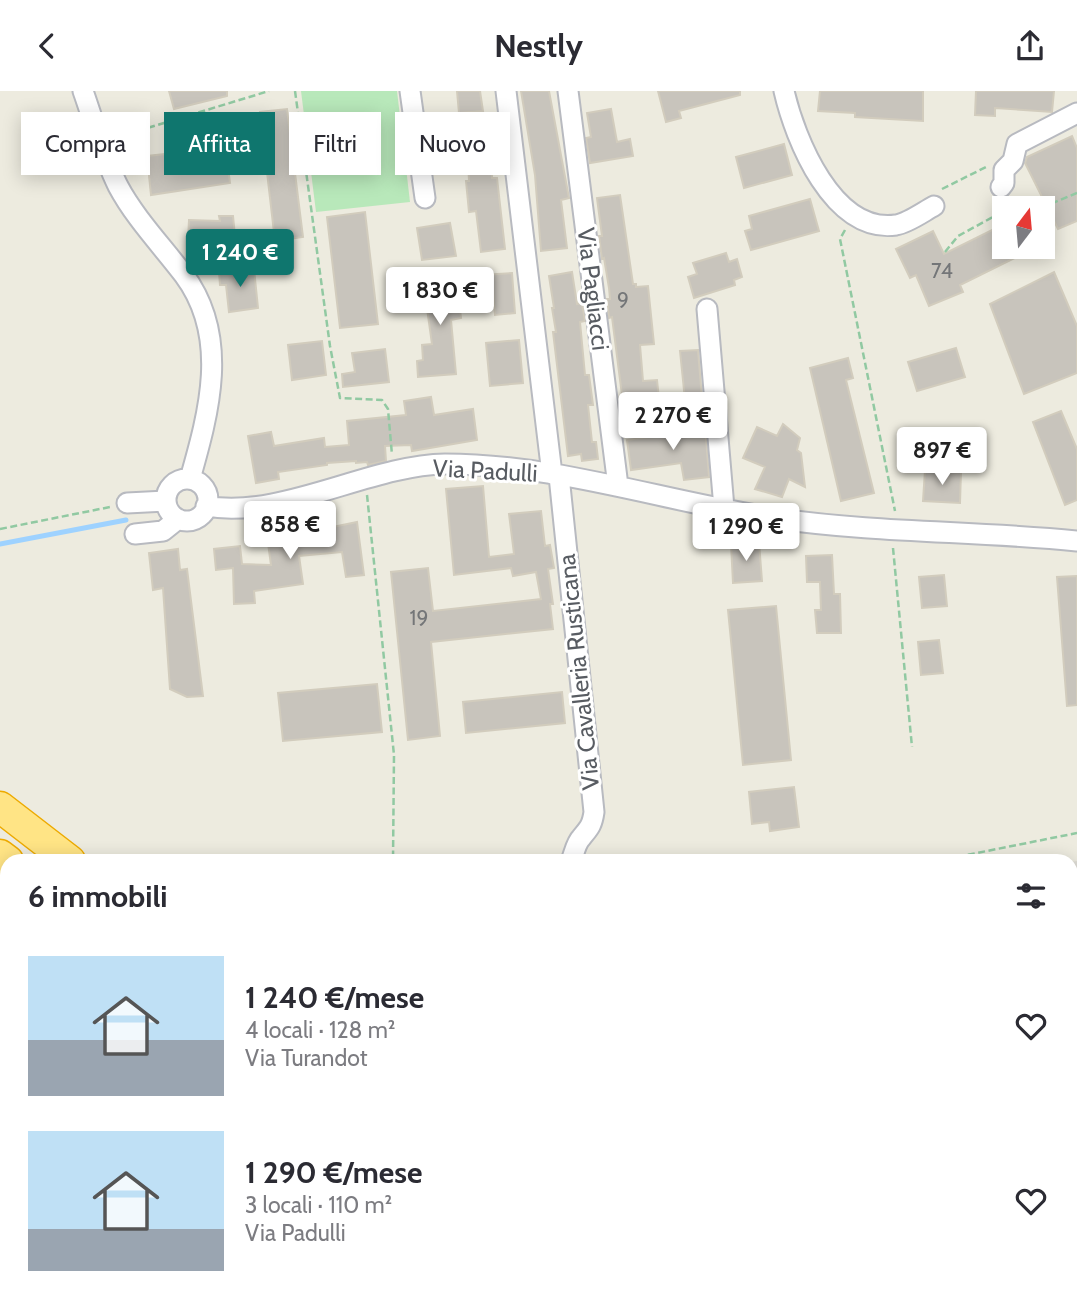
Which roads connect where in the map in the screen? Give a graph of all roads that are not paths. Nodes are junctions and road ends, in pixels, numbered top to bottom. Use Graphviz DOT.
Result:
graph roads {
  1 [pos="83,91"];
  2 [pos="410,91"];
  3 [pos="506,91"];
  4 [pos="568,91"];
  5 [pos="784,91"];
  6 [pos="1077,113"];
  7 [pos="1001,187"];
  8 [pos="425,198"];
  9 [pos="934,207"];
  10 [pos="707,309"];
  11 [pos="556,475"];
  12 [pos="190,479"];
  13 [pos="618,486"];
  14 [pos="166,501"];
  15 [pos="127,503"];
  16 [pos="206,506"];
  17 [pos="724,508"];
  18 [pos="178,519"];
  19 [pos="135,534"];
  20 [pos="1077,541"];
  21 [pos="0,807"];
  22 [pos="61,854"];
  23 [pos="574,854"];
  1 -- 12 [label="street"];
  2 -- 8 [label="street"];
  3 -- 11 [label="street, Via Cavalleria Rusticana"];
  4 -- 13 [label="street, Via Pagliacci"];
  5 -- 9 [label="street"];
  6 -- 7 [label="street"];
  10 -- 17 [label="street"];
  11 -- 13 [label="street, Via Padulli"];
  11 -- 16 [label="street, Via Padulli"];
  11 -- 23 [label="street, Via Cavalleria Rusticana"];
  12 -- 14 [label="street"];
  12 -- 16 [label="street"];
  13 -- 17 [label="street, Via Padulli"];
  14 -- 15 [label="street"];
  14 -- 18 [label="street"];
  16 -- 18 [label="street, Via Padulli"];
  17 -- 20 [label="street, Via Padulli"];
  18 -- 19 [label="street, Via Padulli"];
  21 -- 22 [label="highway"];
}
